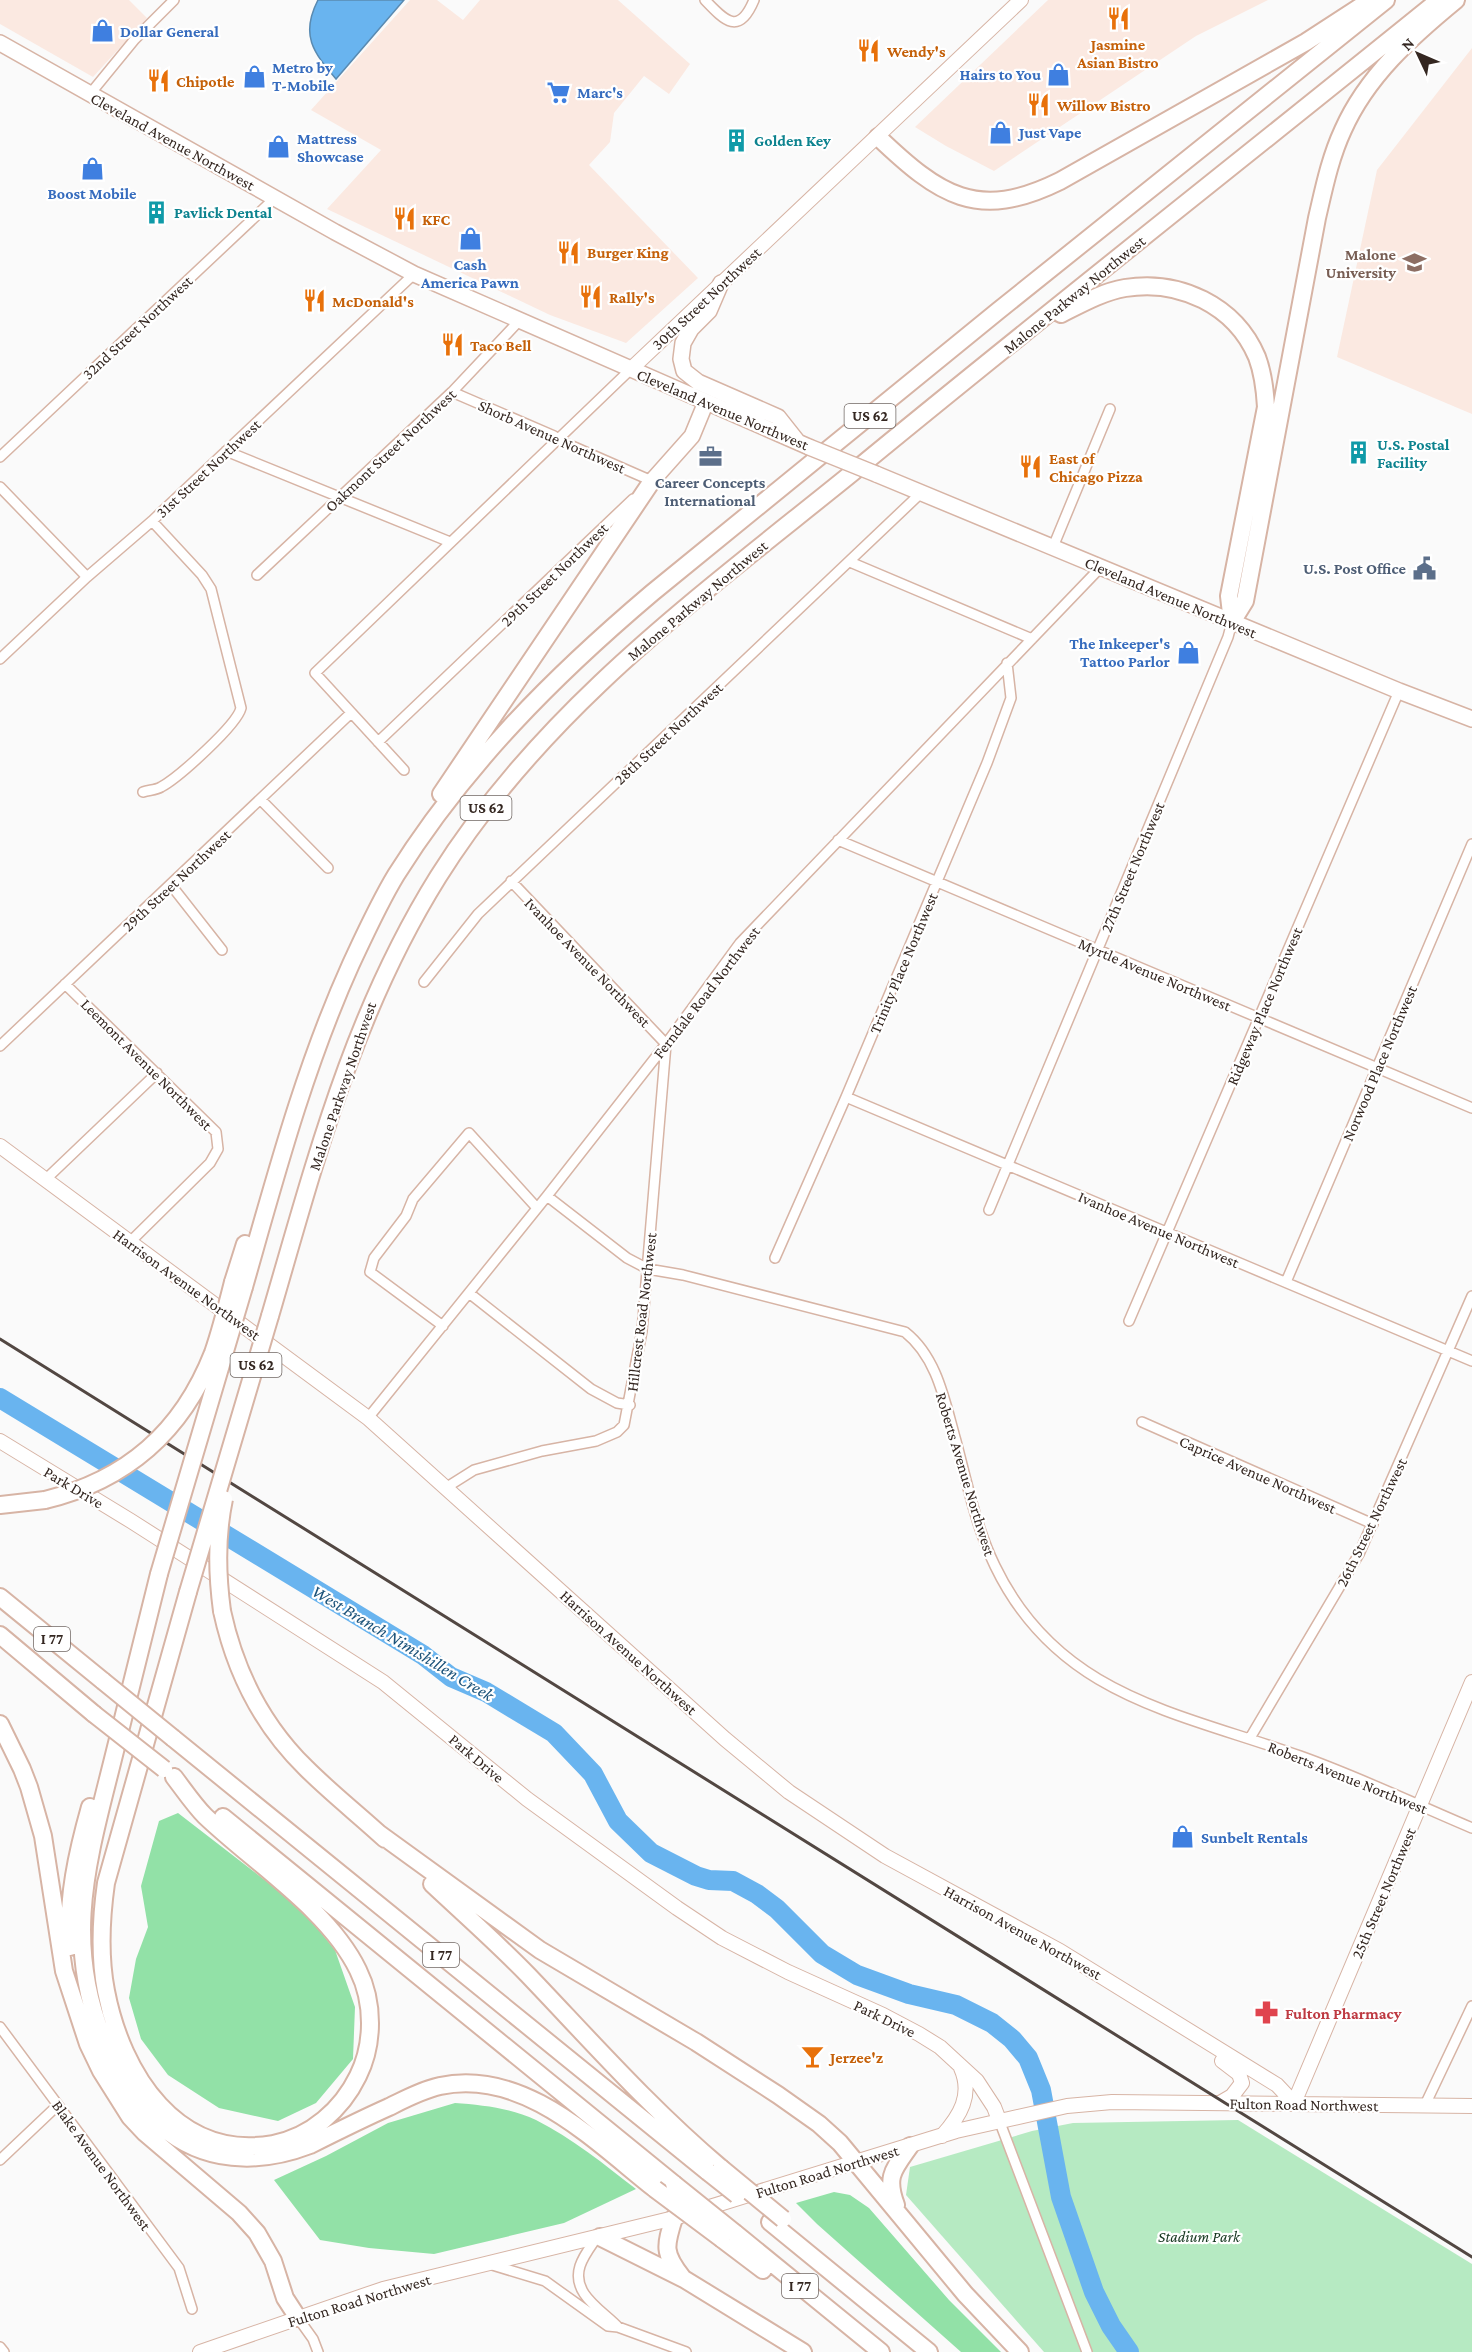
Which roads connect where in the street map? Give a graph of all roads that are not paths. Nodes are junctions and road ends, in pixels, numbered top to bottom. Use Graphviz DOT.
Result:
graph roads {
  1 [pos="174,0"];
  2 [pos="705,0"];
  3 [pos="754,0"];
  4 [pos="1021,0"];
  5 [pos="1370,0"];
  6 [pos="1386,0"];
  7 [pos="1439,0"];
  8 [pos="1456,0"];
  9 [pos="0,43"];
  10 [pos="90,94"];
  11 [pos="878,137"];
  12 [pos="275,198"];
  13 [pos="414,274"];
  14 [pos="721,283"];
  15 [pos="519,321"];
  16 [pos="1022,336"];
  17 [pos="631,369"];
  18 [pos="452,392"];
  19 [pos="706,402"];
  20 [pos="1110,409"];
  21 [pos="558,438"];
  22 [pos="803,444"];
  23 [pos="226,451"];
  24 [pos="0,457"];
  25 [pos="652,481"];
  26 [pos="0,487"];
  27 [pos="922,492"];
  28 [pos="339,498"];
  29 [pos="152,521"];
  30 [pos="450,542"];
  31 [pos="1053,547"];
  32 [pos="850,562"];
  33 [pos="1101,567"];
  34 [pos="257,575"];
  35 [pos="87,577"];
  36 [pos="1232,622"];
  37 [pos="1032,639"];
  38 [pos="0,659"];
  39 [pos="1007,663"];
  40 [pos="1399,691"];
  41 [pos="351,713"];
  42 [pos="1472,719"];
  43 [pos="378,742"];
  44 [pos="404,770"];
  45 [pos="143,792"];
  46 [pos="261,800"];
  47 [pos="838,840"];
  48 [pos="1472,844"];
  49 [pos="328,868"];
  50 [pos="396,875"];
  51 [pos="511,881"];
  52 [pos="936,882"];
  53 [pos="171,885"];
  54 [pos="222,950"];
  55 [pos="1098,950"];
  56 [pos="424,982"];
  57 [pos="65,984"];
  58 [pos="1259,1018"];
  59 [pos="666,1044"];
  60 [pos="0,1046"];
  61 [pos="1377,1068"];
  62 [pos="157,1073"];
  63 [pos="846,1097"];
  64 [pos="1472,1108"];
  65 [pos="0,1146"];
  66 [pos="1007,1165"];
  67 [pos="45,1180"];
  68 [pos="547,1196"];
  69 [pos="537,1208"];
  70 [pos="989,1210"];
  71 [pos="1167,1232"];
  72 [pos="130,1242"];
  73 [pos="775,1258"];
  74 [pos="648,1269"];
  75 [pos="1286,1282"];
  76 [pos="239,1285"];
  77 [pos="469,1293"];
  78 [pos="1472,1296"];
  79 [pos="1129,1321"];
  80 [pos="443,1326"];
  81 [pos="1448,1351"];
  82 [pos="1472,1361"];
  83 [pos="630,1405"];
  84 [pos="242,1414"];
  85 [pos="368,1418"];
  86 [pos="1142,1422"];
  87 [pos="0,1441"];
  88 [pos="447,1487"];
  89 [pos="0,1505"];
  90 [pos="1373,1524"];
  91 [pos="0,1597"];
  92 [pos="144,1634"];
  93 [pos="0,1635"];
  94 [pos="1472,1682"];
  95 [pos="0,1724"];
  96 [pos="1250,1738"];
  97 [pos="169,1773"];
  98 [pos="1420,1806"];
  99 [pos="1472,1828"];
  100 [pos="377,1832"];
  101 [pos="75,2003"];
  102 [pos="1472,2006"];
  103 [pos="1178,2024"];
  104 [pos="0,2027"];
  105 [pos="959,2063"];
  106 [pos="1220,2103"];
  107 [pos="1294,2103"];
  108 [pos="58,2105"];
  109 [pos="1425,2105"];
  110 [pos="1472,2106"];
  111 [pos="1005,2119"];
  112 [pos="942,2136"];
  113 [pos="910,2146"];
  114 [pos="0,2160"];
  115 [pos="855,2161"];
  116 [pos="715,2170"];
  117 [pos="900,2214"];
  118 [pos="674,2218"];
  119 [pos="729,2236"];
  120 [pos="598,2237"];
  121 [pos="489,2264"];
  122 [pos="684,2279"];
  123 [pos="580,2288"];
  124 [pos="569,2298"];
  125 [pos="192,2309"];
  126 [pos="298,2318"];
  127 [pos="618,2326"];
  128 [pos="0,2347"];
  129 [pos="4,2352"];
  130 [pos="200,2352"];
  131 [pos="318,2352"];
  132 [pos="686,2352"];
  133 [pos="803,2352"];
  134 [pos="881,2352"];
  135 [pos="929,2352"];
  136 [pos="1020,2352"];
  137 [pos="1087,2352"];
  1 -- 10 [label="street"];
  2 -- 3 [label="street"];
  4 -- 11 [label="main road, 30th Street Northwest"];
  5 -- 11 [label="highway"];
  6 -- 50 [label="highway, Malone Parkway Northwest / US 62"];
  7 -- 16 [label="highway, Malone Parkway Northwest / US 62"];
  8 -- 36 [label="highway"];
  9 -- 10 [label="main road, Cleveland Avenue Northwest"];
  10 -- 12 [label="main road, Cleveland Avenue Northwest"];
  11 -- 14 [label="main road, 30th Street Northwest"];
  12 -- 13 [label="main road, Cleveland Avenue Northwest"];
  12 -- 24 [label="street, 32nd Street Northwest"];
  13 -- 15 [label="main road, Cleveland Avenue Northwest"];
  13 -- 23 [label="street, 31st Street Northwest"];
  14 -- 17 [label="main road, 30th Street Northwest"];
  14 -- 22 [label="main road"];
  15 -- 17 [label="main road, Cleveland Avenue Northwest"];
  15 -- 18 [label="street, Oakmont Street Northwest"];
  16 -- 36 [label="highway"];
  16 -- 84 [label="highway, Malone Parkway Northwest / US 62, bridge"];
  17 -- 19 [label="main road, Cleveland Avenue Northwest"];
  17 -- 21 [label="street, 30th Street Northwest"];
  18 -- 21 [label="street, Shorb Avenue Northwest"];
  18 -- 28 [label="street, Oakmont Street Northwest"];
  19 -- 22 [label="main road, Cleveland Avenue Northwest"];
  19 -- 25 [label="main road"];
  20 -- 31 [label="street"];
  21 -- 25 [label="street, Shorb Avenue Northwest"];
  21 -- 30 [label="street, 30th Street Northwest"];
  22 -- 27 [label="main road, Cleveland Avenue Northwest, bridge"];
  23 -- 28 [label="street"];
  23 -- 29 [label="street, 31st Street Northwest"];
  25 -- 43 [label="street, 29th Street Northwest"];
  25 -- 50 [label="highway"];
  26 -- 35 [label="street"];
  27 -- 31 [label="main road, Cleveland Avenue Northwest"];
  27 -- 32 [label="street, 28th Street Northwest"];
  28 -- 30 [label="street"];
  28 -- 34 [label="street, Oakmont Street Northwest"];
  29 -- 35 [label="street, 31st Street Northwest"];
  29 -- 45 [label="street"];
  30 -- 41 [label="street, 30th Street Northwest"];
  31 -- 33 [label="main road, Cleveland Avenue Northwest"];
  32 -- 37 [label="street"];
  32 -- 51 [label="street, 28th Street Northwest"];
  33 -- 36 [label="main road, Cleveland Avenue Northwest"];
  33 -- 37 [label="street, Ferndale Road Northwest"];
  35 -- 38 [label="street, 31st Street Northwest"];
  36 -- 40 [label="main road, Cleveland Avenue Northwest"];
  36 -- 55 [label="street, 27th Street Northwest"];
  37 -- 39 [label="street, Ferndale Road Northwest"];
  39 -- 47 [label="street, Ferndale Road Northwest"];
  39 -- 52 [label="street, Trinity Place Northwest"];
  40 -- 42 [label="main road, Cleveland Avenue Northwest"];
  40 -- 58 [label="street, Ridgeway Place Northwest"];
  41 -- 43 [label="street"];
  41 -- 46 [label="street, 29th Street Northwest"];
  43 -- 44 [label="street"];
  46 -- 49 [label="street"];
  46 -- 53 [label="street, 29th Street Northwest"];
  47 -- 52 [label="street, Myrtle Avenue Northwest"];
  47 -- 59 [label="street, Ferndale Road Northwest"];
  48 -- 61 [label="street, Norwood Place Northwest"];
  50 -- 76 [label="highway, Malone Parkway Northwest / US 62"];
  51 -- 56 [label="street, 28th Street Northwest"];
  51 -- 59 [label="street, Ivanhoe Avenue Northwest"];
  52 -- 55 [label="street, Myrtle Avenue Northwest"];
  52 -- 63 [label="street, Trinity Place Northwest"];
  53 -- 54 [label="street"];
  53 -- 57 [label="street, 29th Street Northwest"];
  55 -- 58 [label="street, Myrtle Avenue Northwest"];
  55 -- 66 [label="street, 27th Street Northwest"];
  57 -- 60 [label="street, 29th Street Northwest"];
  57 -- 62 [label="street, Leemont Avenue Northwest"];
  58 -- 61 [label="street, Myrtle Avenue Northwest"];
  58 -- 71 [label="street, Ridgeway Place Northwest"];
  59 -- 68 [label="street, Ferndale Road Northwest"];
  59 -- 74 [label="street, Hillcrest Road Northwest"];
  61 -- 64 [label="street, Myrtle Avenue Northwest"];
  61 -- 75 [label="street, Norwood Place Northwest"];
  62 -- 67 [label="street"];
  62 -- 72 [label="street, Leemont Avenue Northwest"];
  63 -- 66 [label="street, Ivanhoe Avenue Northwest"];
  63 -- 73 [label="street, Trinity Place Northwest"];
  65 -- 67 [label="main road, Harrison Avenue Northwest"];
  66 -- 70 [label="street, 27th Street Northwest"];
  66 -- 71 [label="street, Ivanhoe Avenue Northwest"];
  67 -- 72 [label="main road, Harrison Avenue Northwest"];
  68 -- 69 [label="street, Ferndale Road Northwest"];
  68 -- 74 [label="street, Roberts Avenue Northwest"];
  69 -- 77 [label="street, Ferndale Road Northwest"];
  69 -- 80 [label="street"];
  71 -- 75 [label="street, Ivanhoe Avenue Northwest"];
  71 -- 79 [label="street, Ridgeway Place Northwest"];
  72 -- 85 [label="main road, Harrison Avenue Northwest"];
  74 -- 83 [label="street, Hillcrest Road Northwest"];
  74 -- 96 [label="street, Roberts Avenue Northwest"];
  75 -- 81 [label="street, Ivanhoe Avenue Northwest"];
  76 -- 89 [label="highway, bridge"];
  76 -- 92 [label="highway, bridge"];
  77 -- 80 [label="street, Ferndale Road Northwest"];
  77 -- 83 [label="street"];
  78 -- 81 [label="street, 26th Street Northwest"];
  80 -- 85 [label="street, Ferndale Road Northwest"];
  81 -- 82 [label="street, Ivanhoe Avenue Northwest"];
  81 -- 90 [label="street, 26th Street Northwest"];
  83 -- 88 [label="street, Hillcrest Road Northwest"];
  84 -- 97 [label="highway, bridge"];
  84 -- 100 [label="highway, bridge"];
  85 -- 88 [label="main road, Harrison Avenue Northwest"];
  86 -- 90 [label="street, Caprice Avenue Northwest"];
  87 -- 105 [label="main road, Park Drive"];
  88 -- 103 [label="main road, Harrison Avenue Northwest"];
  90 -- 96 [label="street, 26th Street Northwest"];
  91 -- 116 [label="highway, I 77, bridge"];
  92 -- 101 [label="highway"];
  92 -- 119 [label="highway, bridge"];
  93 -- 97 [label="highway, I 77, bridge"];
  94 -- 98 [label="main road, 25th Street Northwest"];
  95 -- 101 [label="highway"];
  96 -- 98 [label="street, Roberts Avenue Northwest"];
  97 -- 119 [label="highway, I 77, bridge"];
  98 -- 99 [label="street, Roberts Avenue Northwest"];
  98 -- 107 [label="main road, 25th Street Northwest"];
  100 -- 115 [label="highway"];
  100 -- 116 [label="highway"];
  101 -- 126 [label="highway"];
  102 -- 109 [label="street"];
  103 -- 106 [label="main road"];
  103 -- 107 [label="main road, Harrison Avenue Northwest"];
  104 -- 108 [label="street, Blake Avenue Northwest"];
  105 -- 111 [label="main road, Park Drive"];
  105 -- 112 [label="main road"];
  106 -- 107 [label="main road, Fulton Road Northwest"];
  106 -- 111 [label="main road, Fulton Road Northwest"];
  107 -- 109 [label="main road, Fulton Road Northwest"];
  108 -- 114 [label="street"];
  108 -- 125 [label="street, Blake Avenue Northwest"];
  109 -- 110 [label="main road, Fulton Road Northwest"];
  111 -- 112 [label="main road, Fulton Road Northwest"];
  111 -- 137 [label="street"];
  112 -- 113 [label="main road, Fulton Road Northwest"];
  113 -- 115 [label="main road, Fulton Road Northwest"];
  113 -- 117 [label="highway"];
  115 -- 117 [label="highway"];
  115 -- 118 [label="main road, Fulton Road Northwest"];
  116 -- 135 [label="highway, I 77, bridge"];
  117 -- 136 [label="highway"];
  118 -- 120 [label="main road, Fulton Road Northwest"];
  118 -- 122 [label="highway"];
  119 -- 134 [label="highway, I 77"];
  120 -- 121 [label="main road, Fulton Road Northwest"];
  120 -- 122 [label="highway"];
  120 -- 123 [label="street"];
  121 -- 124 [label="street"];
  121 -- 126 [label="main road, Fulton Road Northwest"];
  122 -- 133 [label="highway"];
  123 -- 124 [label="street"];
  123 -- 127 [label="street"];
  124 -- 127 [label="street"];
  126 -- 130 [label="main road, Fulton Road Northwest"];
  126 -- 131 [label="street"];
  127 -- 132 [label="street"];
  128 -- 129 [label="street"];
}
